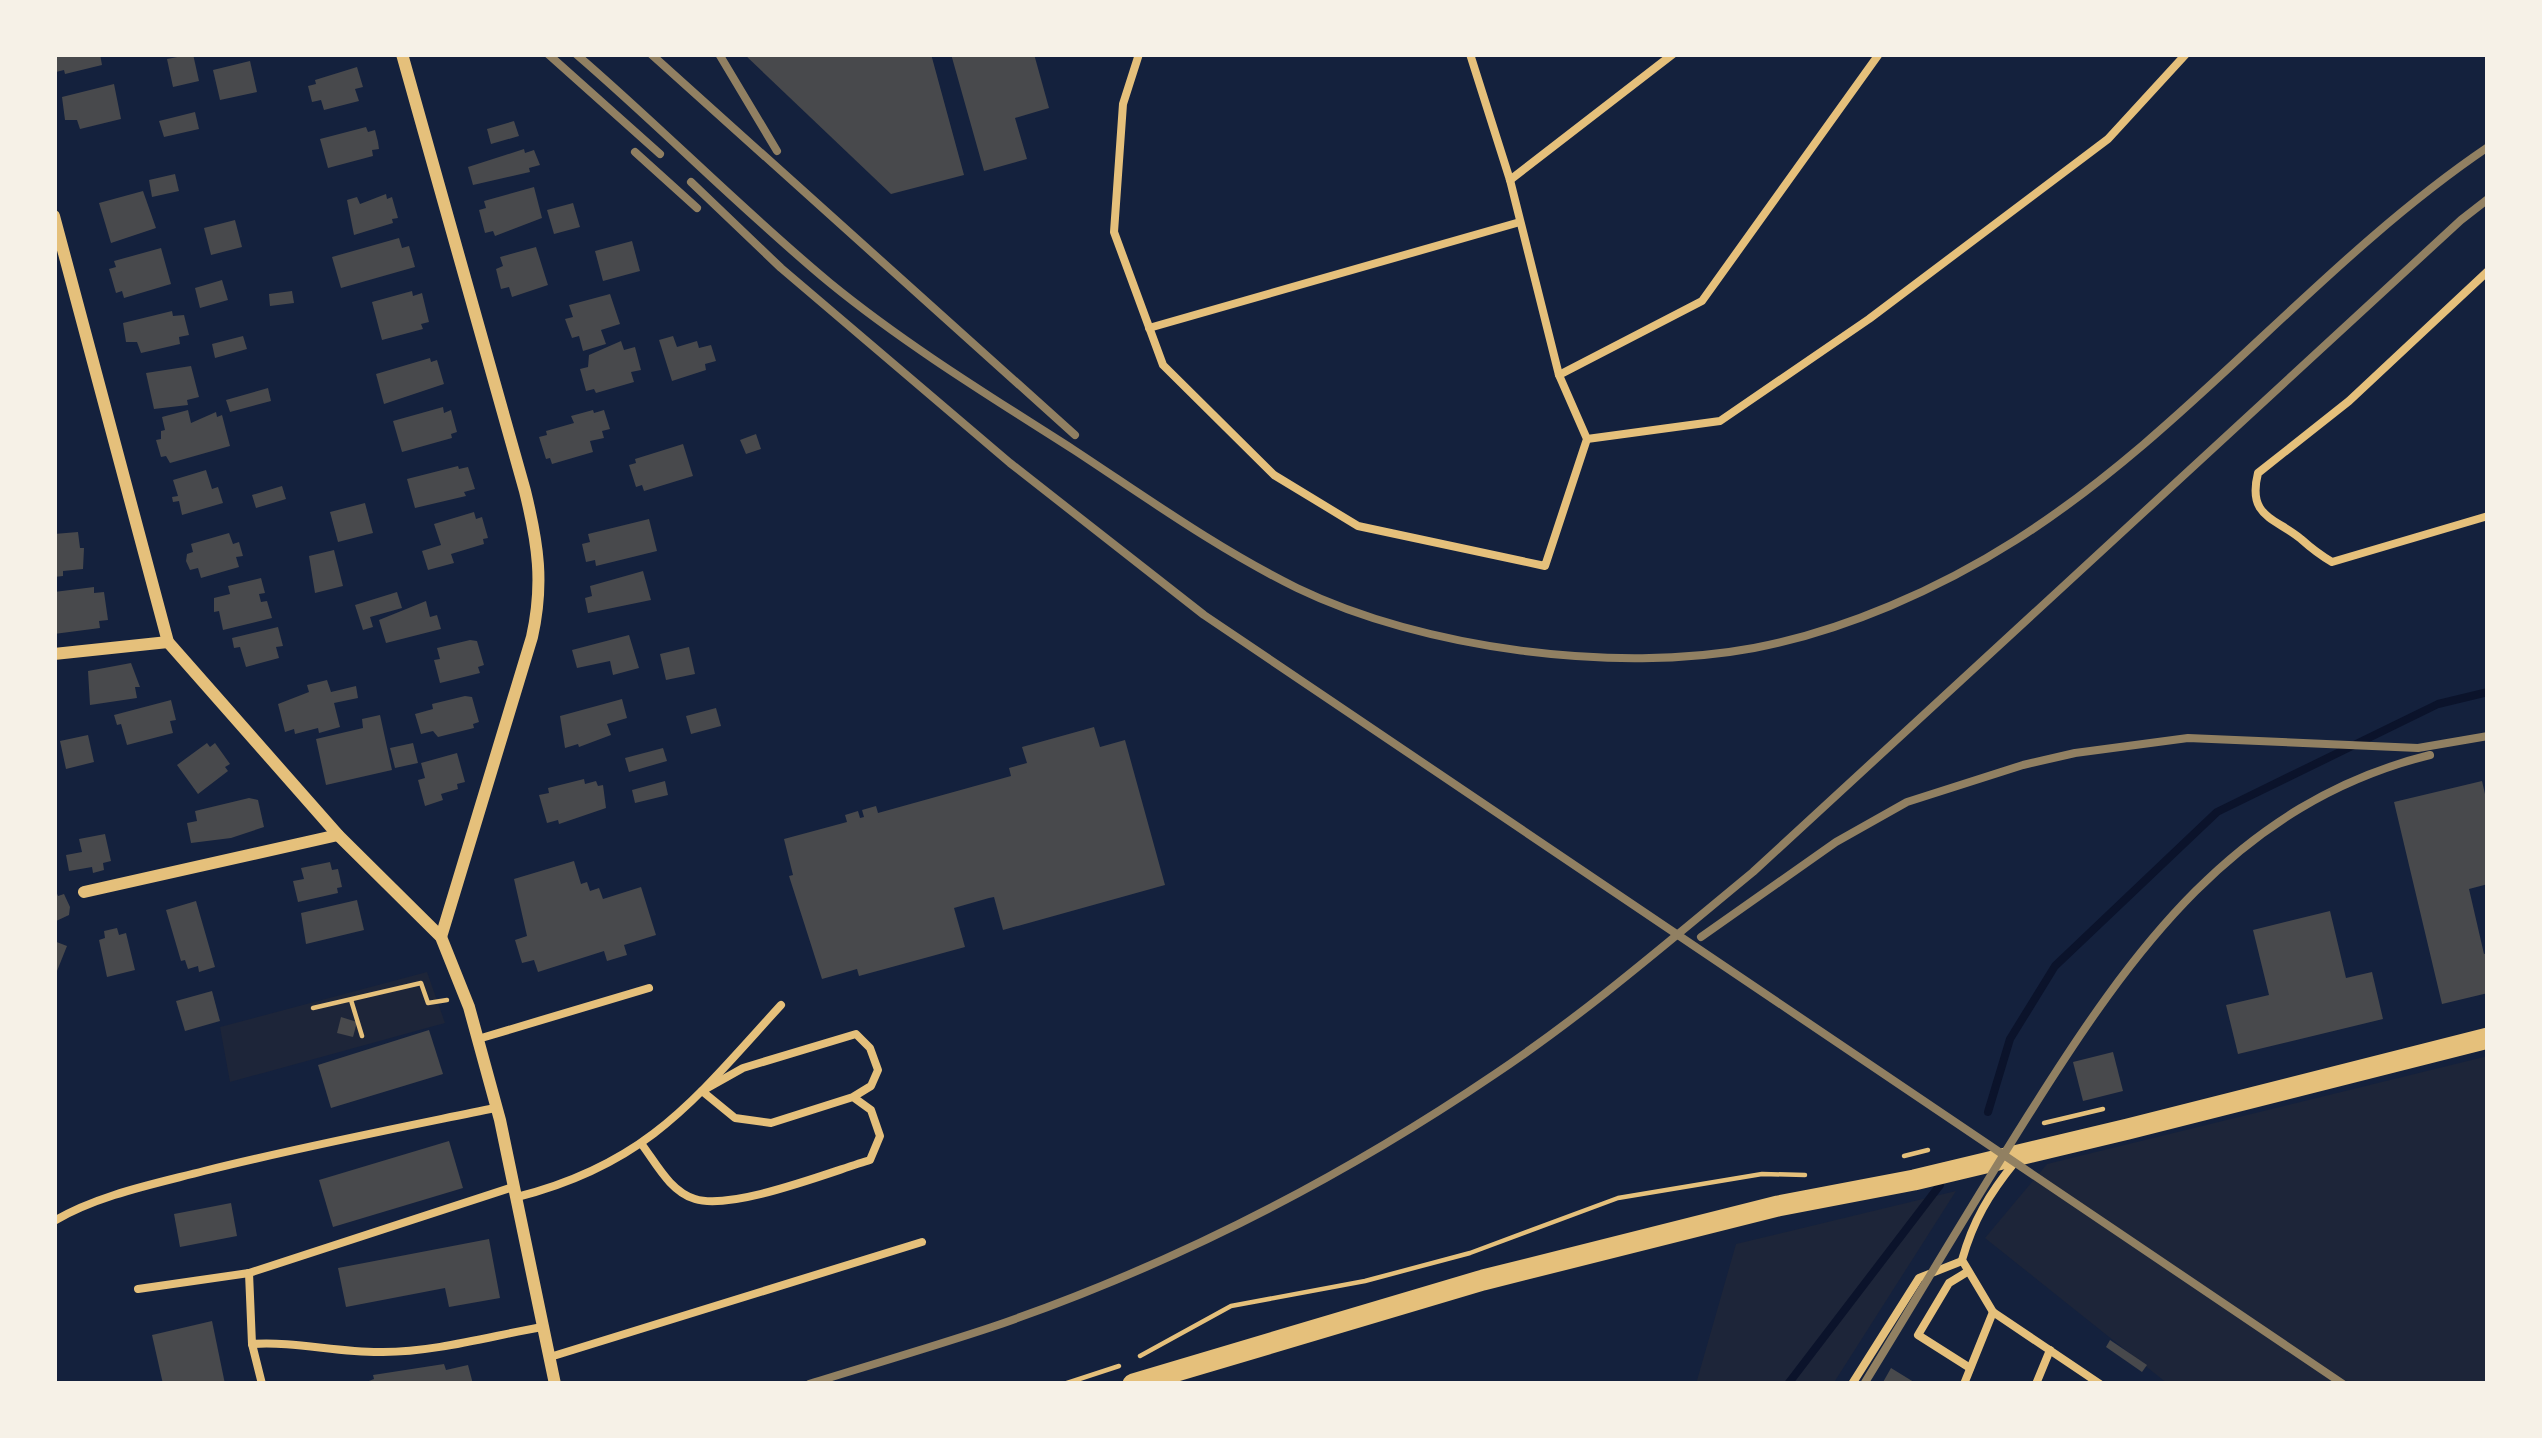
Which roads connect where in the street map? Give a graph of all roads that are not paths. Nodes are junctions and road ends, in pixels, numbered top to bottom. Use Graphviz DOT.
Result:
graph roads {
  1 [pos="402,54"];
  2 [pos="1139,54"];
  3 [pos="1469,54"];
  4 [pos="1673,54"];
  5 [pos="1879,54"];
  6 [pos="2186,54"];
  7 [pos="1510,180"];
  8 [pos="54,216"];
  9 [pos="1520,222"];
  10 [pos="2488,272"];
  11 [pos="1149,328"];
  12 [pos="1558,375"];
  13 [pos="1587,439"];
  14 [pos="2488,516"];
  15 [pos="167,642"];
  16 [pos="54,654"];
  17 [pos="338,835"];
  18 [pos="84,892"];
  19 [pos="441,937"];
  20 [pos="649,988"];
  21 [pos="781,1005"];
  22 [pos="2488,1038"];
  23 [pos="478,1039"];
  24 [pos="702,1091"];
  25 [pos="853,1097"];
  26 [pos="497,1108"];
  27 [pos="643,1145"];
  28 [pos="2024,1152"];
  29 [pos="514,1192"];
  30 [pos="54,1221"];
  31 [pos="922,1242"];
  32 [pos="1962,1261"];
  33 [pos="1967,1271"];
  34 [pos="249,1273"];
  35 [pos="138,1289"];
  36 [pos="1993,1312"];
  37 [pos="544,1327"];
  38 [pos="252,1344"];
  39 [pos="2050,1350"];
  40 [pos="550,1357"];
  41 [pos="1970,1367"];
  42 [pos="1172,1378"];
  43 [pos="262,1384"];
  44 [pos="555,1384"];
  45 [pos="1132,1384"];
  46 [pos="1852,1384"];
  47 [pos="1964,1384"];
  48 [pos="2036,1384"];
  49 [pos="2100,1384"];
  1 -- 19 [label="street"];
  2 -- 11 [label="lane"];
  3 -- 7 [label="lane"];
  4 -- 7 [label="lane"];
  5 -- 12 [label="lane"];
  6 -- 13 [label="lane"];
  7 -- 9 [label="lane"];
  8 -- 15 [label="street"];
  9 -- 11 [label="lane"];
  9 -- 12 [label="lane"];
  10 -- 14 [label="lane"];
  11 -- 13 [label="lane"];
  12 -- 13 [label="lane"];
  15 -- 16 [label="street"];
  15 -- 17 [label="street"];
  17 -- 18 [label="street"];
  17 -- 19 [label="street"];
  19 -- 23 [label="street"];
  20 -- 23 [label="lane"];
  21 -- 24 [label="lane"];
  22 -- 28 [label="main road"];
  23 -- 26 [label="street"];
  24 -- 25 [label="lane"];
  24 -- 25 [label="lane"];
  24 -- 27 [label="lane"];
  25 -- 27 [label="lane"];
  26 -- 29 [label="street"];
  26 -- 30 [label="lane"];
  27 -- 29 [label="lane"];
  28 -- 32 [label="lane"];
  28 -- 42 [label="main road"];
  29 -- 34 [label="lane"];
  29 -- 37 [label="street"];
  31 -- 40 [label="lane"];
  32 -- 33 [label="lane"];
  32 -- 46 [label="lane"];
  33 -- 36 [label="lane"];
  33 -- 41 [label="lane"];
  34 -- 35 [label="lane"];
  34 -- 38 [label="lane"];
  36 -- 39 [label="lane"];
  36 -- 41 [label="lane"];
  37 -- 38 [label="lane"];
  37 -- 40 [label="street"];
  38 -- 43 [label="lane"];
  39 -- 48 [label="lane"];
  39 -- 49 [label="lane"];
  40 -- 44 [label="street"];
  41 -- 47 [label="lane"];
  42 -- 45 [label="main road"];
}
